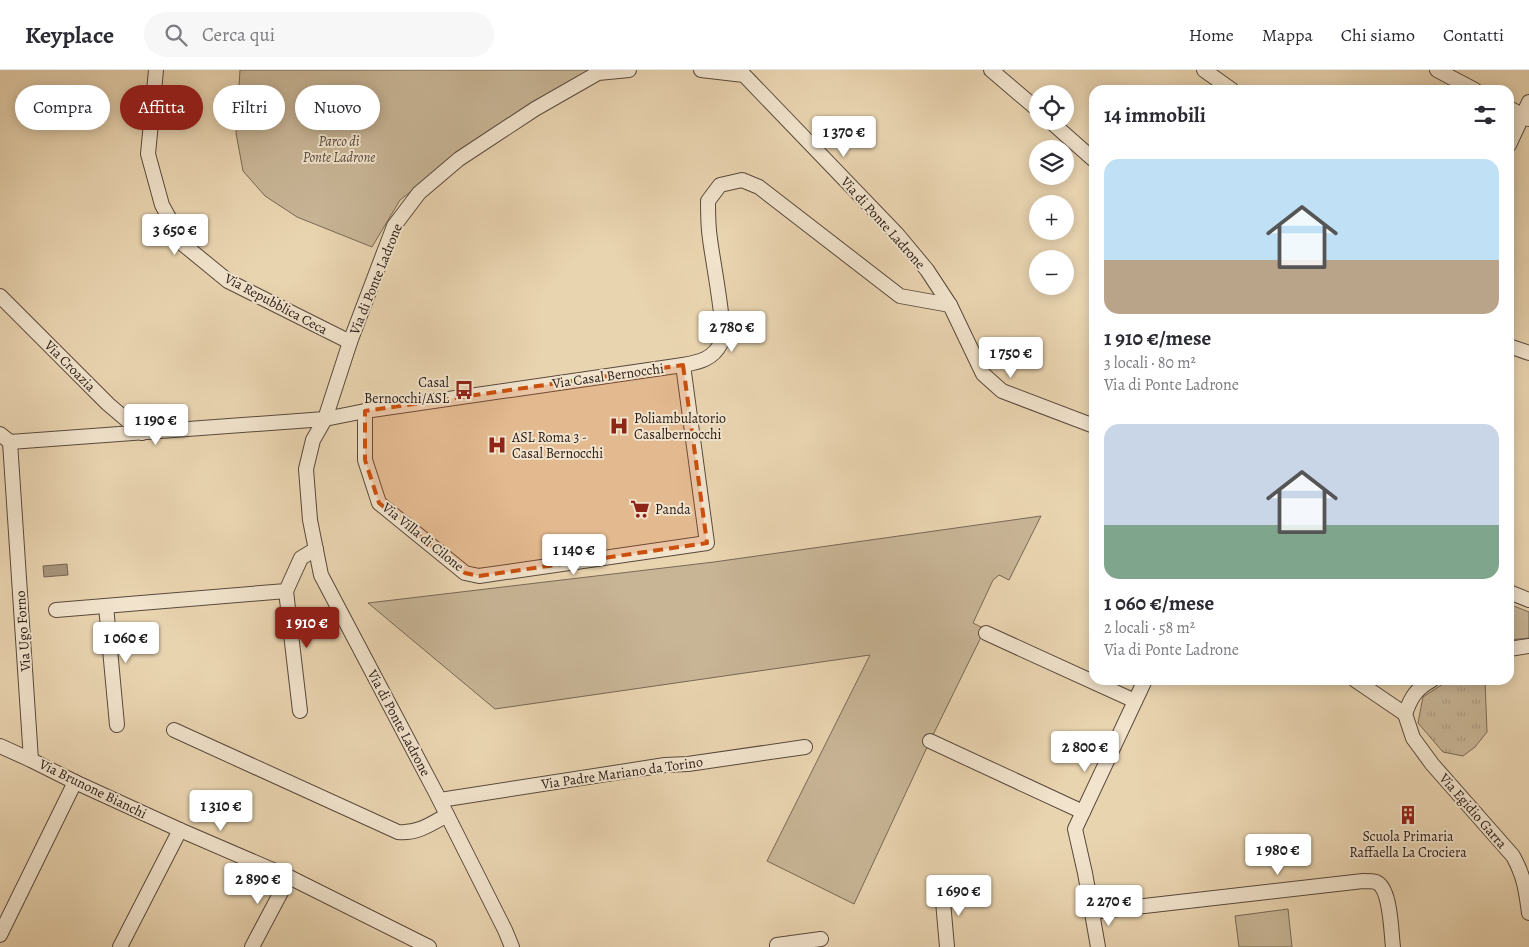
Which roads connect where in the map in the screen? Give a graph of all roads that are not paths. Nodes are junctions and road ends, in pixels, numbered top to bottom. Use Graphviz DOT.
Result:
graph roads {
  1 [pos="156,70"];
  2 [pos="629,70"];
  3 [pos="702,70"];
  4 [pos="991,70"];
  5 [pos="1204,70"];
  6 [pos="1437,70"];
  7 [pos="742,72"];
  8 [pos="1225,85"];
  9 [pos="1466,85"];
  10 [pos="1029,102"];
  11 [pos="1514,109"];
  12 [pos="1527,112"];
  13 [pos="1060,130"];
  14 [pos="1514,136"];
  15 [pos="1089,156"];
  16 [pos="0,296"];
  17 [pos="950,305"];
  18 [pos="350,342"];
  19 [pos="1514,348"];
  20 [pos="1529,353"];
  21 [pos="683,366"];
  22 [pos="365,412"];
  23 [pos="325,419"];
  24 [pos="1089,424"];
  25 [pos="142,433"];
  26 [pos="5,438"];
  27 [pos="316,549"];
  28 [pos="286,591"];
  29 [pos="1514,594"];
  30 [pos="1529,600"];
  31 [pos="106,606"];
  32 [pos="56,610"];
  33 [pos="986,633"];
  34 [pos="1528,645"];
  35 [pos="1514,648"];
  36 [pos="1089,680"];
  37 [pos="1100,685"];
  38 [pos="1143,685"];
  39 [pos="1362,685"];
  40 [pos="1423,685"];
  41 [pos="1135,701"];
  42 [pos="300,710"];
  43 [pos="1405,714"];
  44 [pos="117,725"];
  45 [pos="174,730"];
  46 [pos="930,742"];
  47 [pos="0,746"];
  48 [pos="805,746"];
  49 [pos="31,760"];
  50 [pos="75,782"];
  51 [pos="440,800"];
  52 [pos="1083,812"];
  53 [pos="447,815"];
  54 [pos="180,830"];
  55 [pos="290,877"];
  56 [pos="942,890"];
  57 [pos="1092,912"];
  58 [pos="1529,913"];
  59 [pos="0,935"];
  60 [pos="821,939"];
  61 [pos="120,947"];
  62 [pos="252,947"];
  63 [pos="429,947"];
  64 [pos="512,947"];
  65 [pos="777,947"];
  66 [pos="947,947"];
  67 [pos="1098,947"];
  68 [pos="1393,947"];
  1 -- 18 [label="street, Via Repubblica Ceca"];
  2 -- 18 [label="street, Via di Ponte Ladrone"];
  3 -- 7 [label="street, Via di Ponte Ladrone"];
  4 -- 10 [label="street"];
  5 -- 8 [label="street"];
  6 -- 9 [label="street"];
  7 -- 17 [label="street, Via di Ponte Ladrone"];
  11 -- 12 [label="street"];
  12 -- 14 [label="street"];
  13 -- 15 [label="street"];
  16 -- 25 [label="street, Via Croazia"];
  17 -- 21 [label="street, Via Casal Bernocchi"];
  17 -- 24 [label="street, Via di Ponte Ladrone"];
  18 -- 23 [label="street, Via di Ponte Ladrone"];
  19 -- 20 [label="street"];
  21 -- 22 [label="street, Via Casal Bernocchi"];
  21 -- 22 [label="street, Via Villa di Cilone"];
  22 -- 23 [label="street, Via Casal Bernocchi"];
  23 -- 25 [label="street, Via Casal Bernocchi"];
  23 -- 27 [label="street, Via di Ponte Ladrone"];
  25 -- 26 [label="street, Via Casal Bernocchi"];
  26 -- 49 [label="street, Via Ugo Forno"];
  27 -- 28 [label="street"];
  27 -- 51 [label="street, Via di Ponte Ladrone"];
  28 -- 31 [label="street"];
  28 -- 42 [label="street"];
  29 -- 30 [label="street"];
  31 -- 32 [label="street"];
  31 -- 44 [label="street"];
  33 -- 36 [label="street"];
  34 -- 35 [label="street"];
  37 -- 41 [label="street"];
  38 -- 41 [label="street"];
  39 -- 43 [label="street"];
  40 -- 43 [label="street"];
  41 -- 52 [label="street"];
  43 -- 58 [label="street, Via Egidio Garra"];
  45 -- 53 [label="street"];
  46 -- 52 [label="street"];
  47 -- 49 [label="street, Via Brunone Bianchi"];
  48 -- 51 [label="street, Via Padre Mariano da Torino"];
  49 -- 50 [label="street, Via Brunone Bianchi"];
  50 -- 54 [label="street, Via Brunone Bianchi"];
  50 -- 59 [label="street"];
  51 -- 53 [label="street, Via di Ponte Ladrone"];
  52 -- 57 [label="street"];
  53 -- 64 [label="street, Via di Ponte Ladrone"];
  54 -- 55 [label="street, Via Brunone Bianchi"];
  54 -- 61 [label="street"];
  55 -- 62 [label="street"];
  55 -- 63 [label="street, Via Brunone Bianchi"];
  56 -- 66 [label="street"];
  57 -- 67 [label="street"];
  57 -- 68 [label="street"];
  60 -- 65 [label="street"];
}
